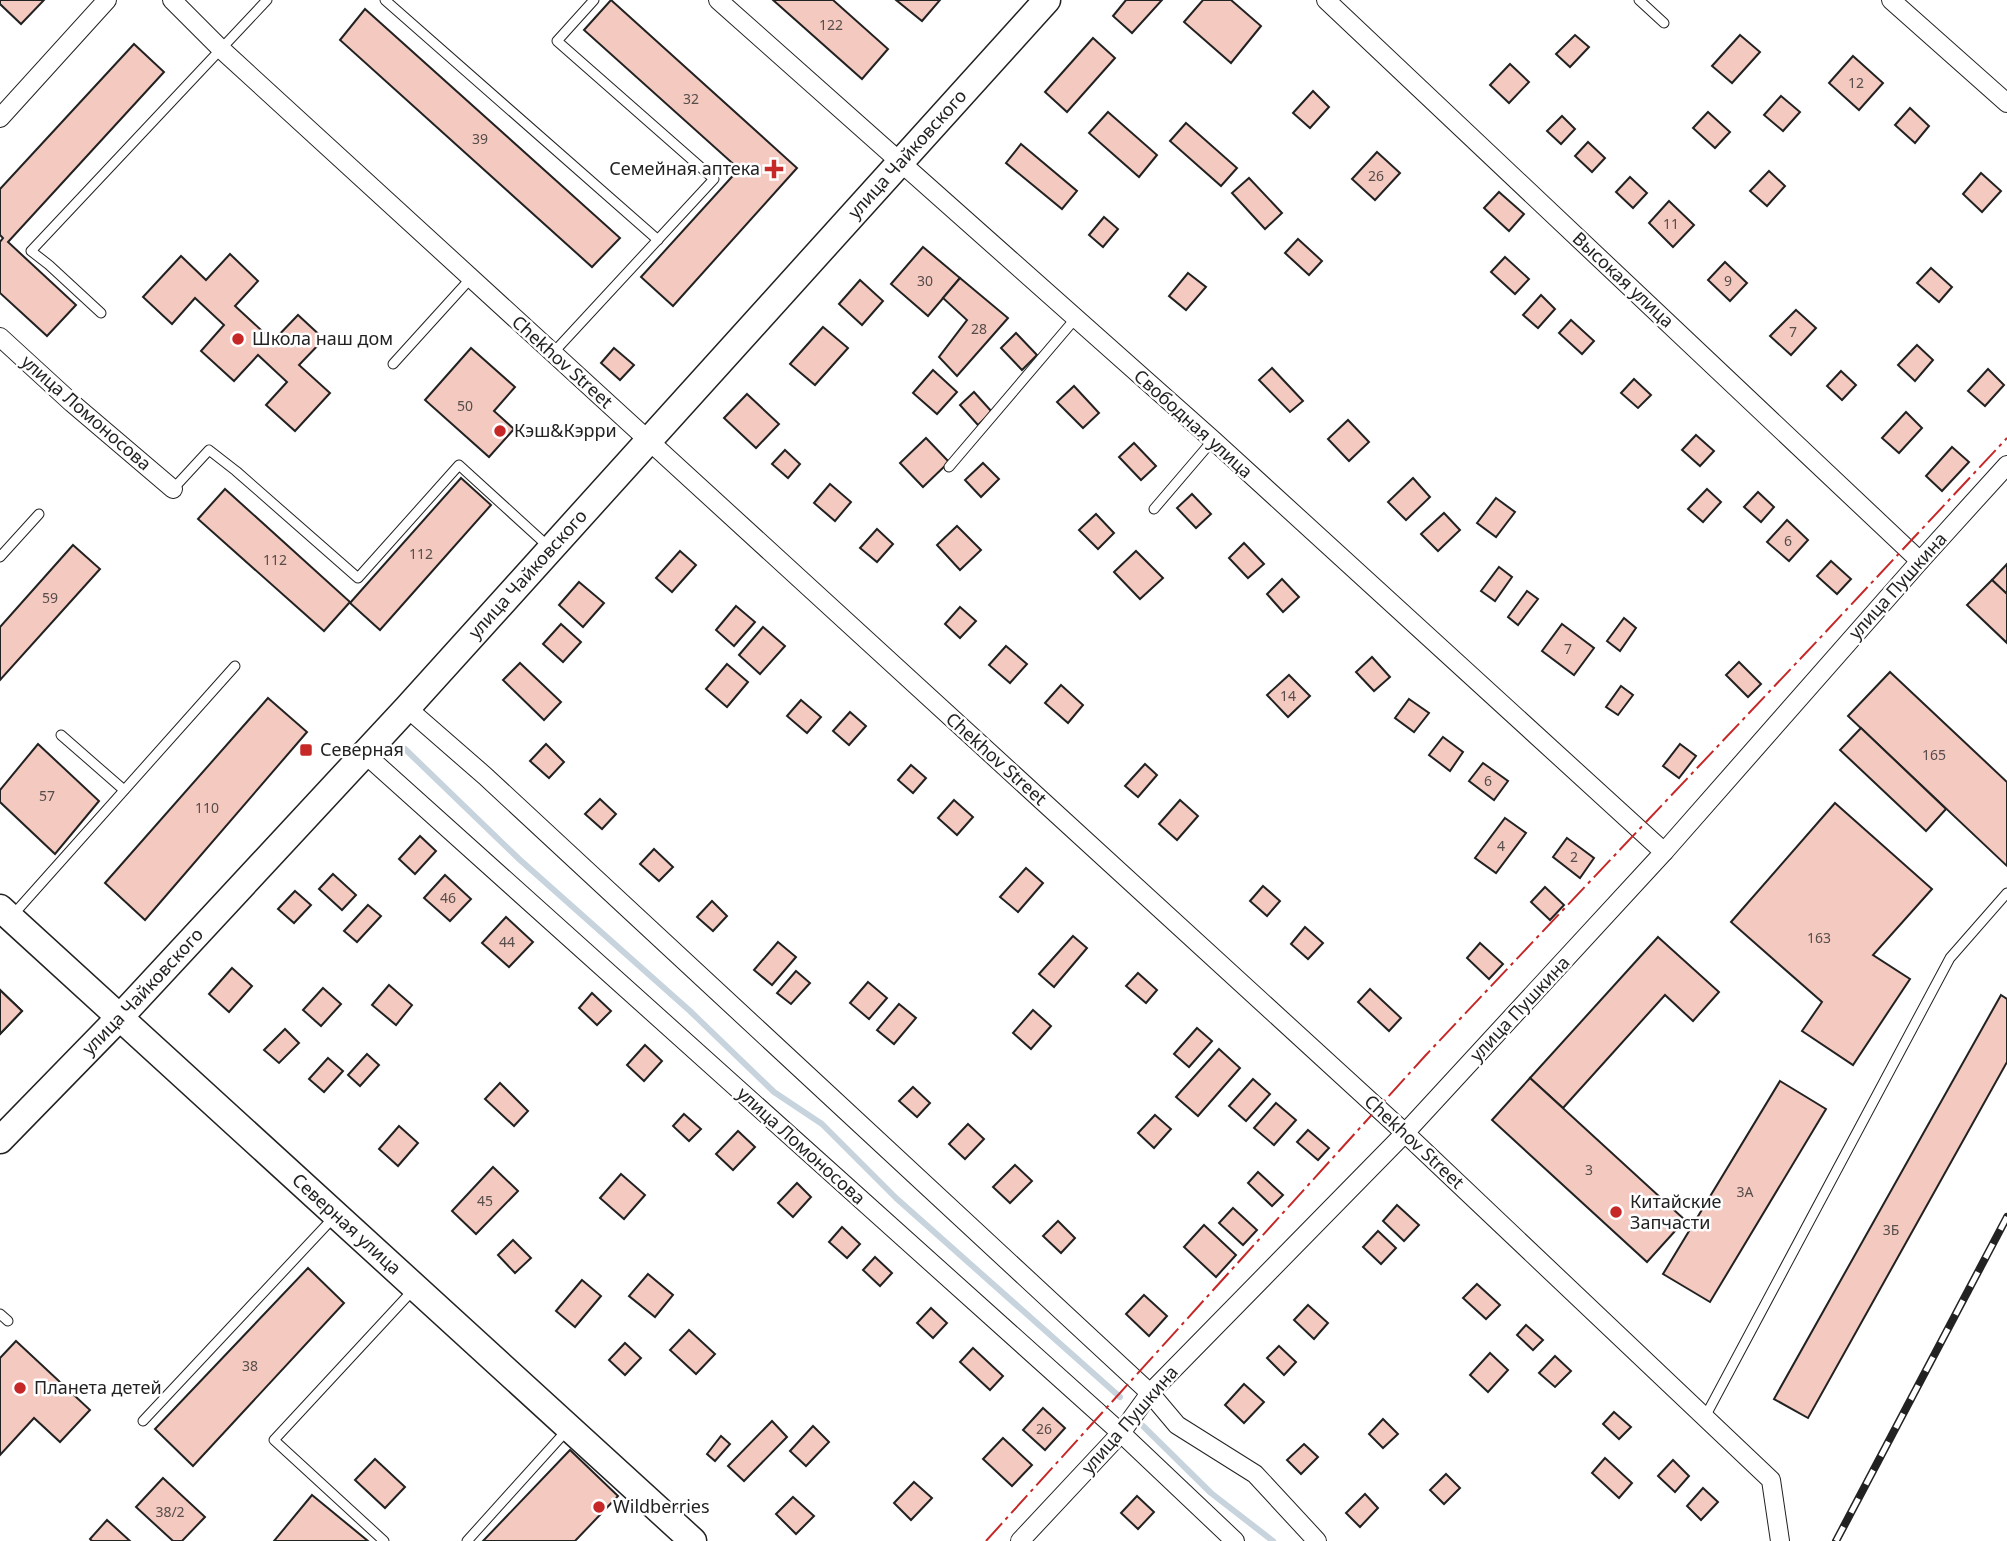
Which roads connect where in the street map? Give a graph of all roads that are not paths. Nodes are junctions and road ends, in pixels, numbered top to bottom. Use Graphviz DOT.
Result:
graph roads {
  1 [pos="107,0"];
  2 [pos="172,0"];
  3 [pos="267,0"];
  4 [pos="385,0"];
  5 [pos="594,0"];
  6 [pos="718,0"];
  7 [pos="1047,0"];
  8 [pos="1326,0"];
  9 [pos="1639,0"];
  10 [pos="1891,0"];
  11 [pos="1664,23"];
  12 [pos="221,49"];
  13 [pos="2007,103"];
  14 [pos="0,118"];
  15 [pos="900,163"];
  16 [pos="658,240"];
  17 [pos="471,278"];
  18 [pos="101,313"];
  19 [pos="1075,319"];
  20 [pos="0,337"];
  21 [pos="553,354"];
  22 [pos="393,364"];
  23 [pos="1213,440"];
  24 [pos="648,441"];
  25 [pos="2007,465"];
  26 [pos="949,467"];
  27 [pos="173,489"];
  28 [pos="1154,509"];
  29 [pos="39,514"];
  30 [pos="550,549"];
  31 [pos="0,557"];
  32 [pos="1920,561"];
  33 [pos="235,666"];
  34 [pos="407,708"];
  35 [pos="61,735"];
  36 [pos="365,754"];
  37 [pos="124,790"];
  38 [pos="1664,852"];
  39 [pos="2007,893"];
  40 [pos="5,913"];
  41 [pos="120,1017"];
  42 [pos="1405,1133"];
  43 [pos="0,1140"];
  44 [pos="336,1215"];
  45 [pos="415,1287"];
  46 [pos="1150,1393"];
  47 [pos="1705,1418"];
  48 [pos="143,1421"];
  49 [pos="569,1428"];
  50 [pos="1121,1433"];
  51 [pos="384,1541"];
  52 [pos="467,1541"];
  53 [pos="692,1541"];
  54 [pos="1020,1541"];
  55 [pos="1235,1541"];
  56 [pos="1317,1541"];
  57 [pos="1780,1541"];
  1 -- 14 [label="street"];
  2 -- 12 [label="street, Chekhov Street"];
  3 -- 12 [label="lane"];
  4 -- 16 [label="lane"];
  5 -- 16 [label="lane"];
  6 -- 15 [label="street, Свободная улица"];
  7 -- 15 [label="main road, улица Чайковского"];
  8 -- 32 [label="street, Высокая улица"];
  9 -- 11 [label="lane"];
  10 -- 13 [label="street"];
  12 -- 17 [label="street, Chekhov Street"];
  12 -- 18 [label="lane"];
  15 -- 19 [label="street, Свободная улица"];
  15 -- 24 [label="main road, улица Чайковского"];
  16 -- 21 [label="lane"];
  17 -- 21 [label="street, Chekhov Street"];
  17 -- 22 [label="lane"];
  19 -- 23 [label="street, Свободная улица"];
  19 -- 26 [label="lane"];
  20 -- 27 [label="street, улица Ломоносова"];
  21 -- 24 [label="street, Chekhov Street"];
  23 -- 28 [label="lane"];
  23 -- 38 [label="street, Свободная улица"];
  24 -- 30 [label="main road, улица Чайковского"];
  24 -- 42 [label="street, Chekhov Street"];
  25 -- 32 [label="street, улица Пушкина"];
  27 -- 30 [label="lane"];
  29 -- 31 [label="lane"];
  30 -- 34 [label="main road, улица Чайковского"];
  32 -- 38 [label="street, улица Пушкина"];
  33 -- 37 [label="lane"];
  34 -- 36 [label="main road, улица Чайковского"];
  34 -- 46 [label="street"];
  35 -- 37 [label="lane"];
  36 -- 41 [label="main road, улица Чайковского"];
  36 -- 50 [label="street, улица Ломоносова"];
  37 -- 40 [label="lane"];
  38 -- 42 [label="street, улица Пушкина"];
  39 -- 47 [label="lane"];
  40 -- 41 [label="main road, Северная улица"];
  41 -- 43 [label="main road, улица Чайковского"];
  41 -- 44 [label="main road, Северная улица"];
  42 -- 46 [label="street, улица Пушкина"];
  42 -- 47 [label="street, Chekhov Street"];
  44 -- 45 [label="main road, Северная улица"];
  44 -- 48 [label="lane"];
  45 -- 49 [label="main road, Северная улица"];
  45 -- 51 [label="lane"];
  46 -- 50 [label="street, улица Пушкина"];
  46 -- 56 [label="street"];
  47 -- 57 [label="street, Chekhov Street"];
  49 -- 52 [label="lane"];
  49 -- 53 [label="main road, Северная улица"];
  50 -- 54 [label="street, улица Пушкина"];
  50 -- 55 [label="street, улица Ломоносова"];
}
